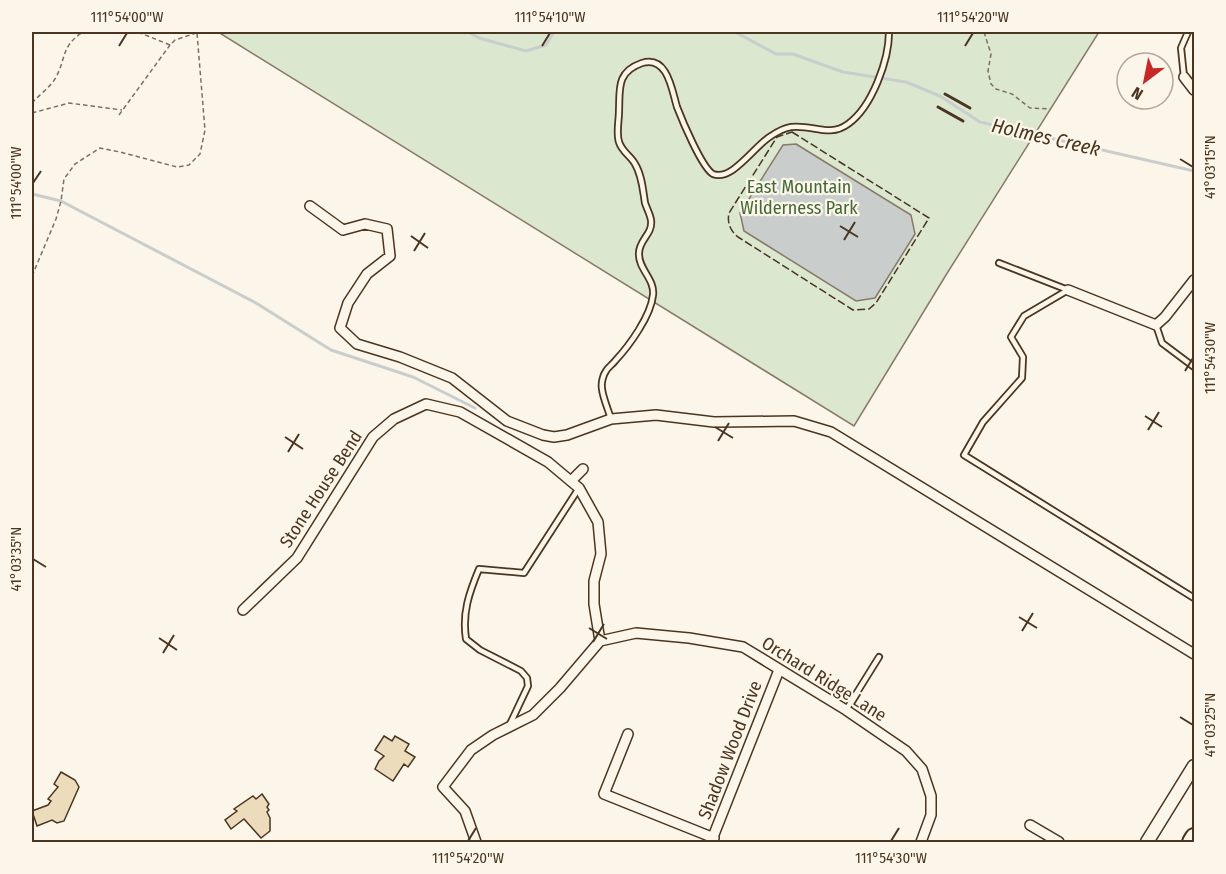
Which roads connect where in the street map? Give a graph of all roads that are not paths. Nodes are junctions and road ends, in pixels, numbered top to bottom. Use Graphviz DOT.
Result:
graph roads {
  1 [pos="890,32"];
  2 [pos="1188,32"];
  3 [pos="1184,77"];
  4 [pos="1194,90"];
  5 [pos="310,206"];
  6 [pos="999,262"];
  7 [pos="1194,280"];
  8 [pos="1068,290"];
  9 [pos="1156,325"];
  10 [pos="1194,367"];
  11 [pos="612,419"];
  12 [pos="583,470"];
  13 [pos="571,481"];
  14 [pos="579,488"];
  15 [pos="1194,598"];
  16 [pos="243,609"];
  17 [pos="600,641"];
  18 [pos="1194,654"];
  19 [pos="879,657"];
  20 [pos="779,670"];
  21 [pos="846,711"];
  22 [pos="508,729"];
  23 [pos="628,734"];
  24 [pos="1194,766"];
  25 [pos="1030,825"];
  26 [pos="1194,837"];
  27 [pos="712,840"];
  28 [pos="1058,842"];
  29 [pos="476,843"];
  30 [pos="921,843"];
  31 [pos="1147,843"];
  32 [pos="1191,843"];
  1 -- 11 [label="lane"];
  2 -- 3 [label="lane"];
  3 -- 4 [label="street"];
  5 -- 11 [label="street"];
  6 -- 8 [label="lane"];
  7 -- 9 [label="street"];
  8 -- 9 [label="street"];
  8 -- 15 [label="lane"];
  9 -- 10 [label="lane"];
  11 -- 18 [label="street"];
  12 -- 13 [label="street"];
  13 -- 14 [label="street, Stone House Bend"];
  13 -- 16 [label="street, Stone House Bend"];
  14 -- 17 [label="street, Stone House Bend"];
  14 -- 22 [label="lane"];
  17 -- 20 [label="street, Orchard Ridge Lane"];
  17 -- 22 [label="street"];
  19 -- 21 [label="lane"];
  20 -- 21 [label="street, Orchard Ridge Lane"];
  20 -- 27 [label="street, Shadow Wood Drive"];
  21 -- 30 [label="street, Orchard Ridge Lane"];
  22 -- 29 [label="street"];
  23 -- 27 [label="street"];
  24 -- 31 [label="street"];
  25 -- 28 [label="street"];
  26 -- 32 [label="highway"];
}
